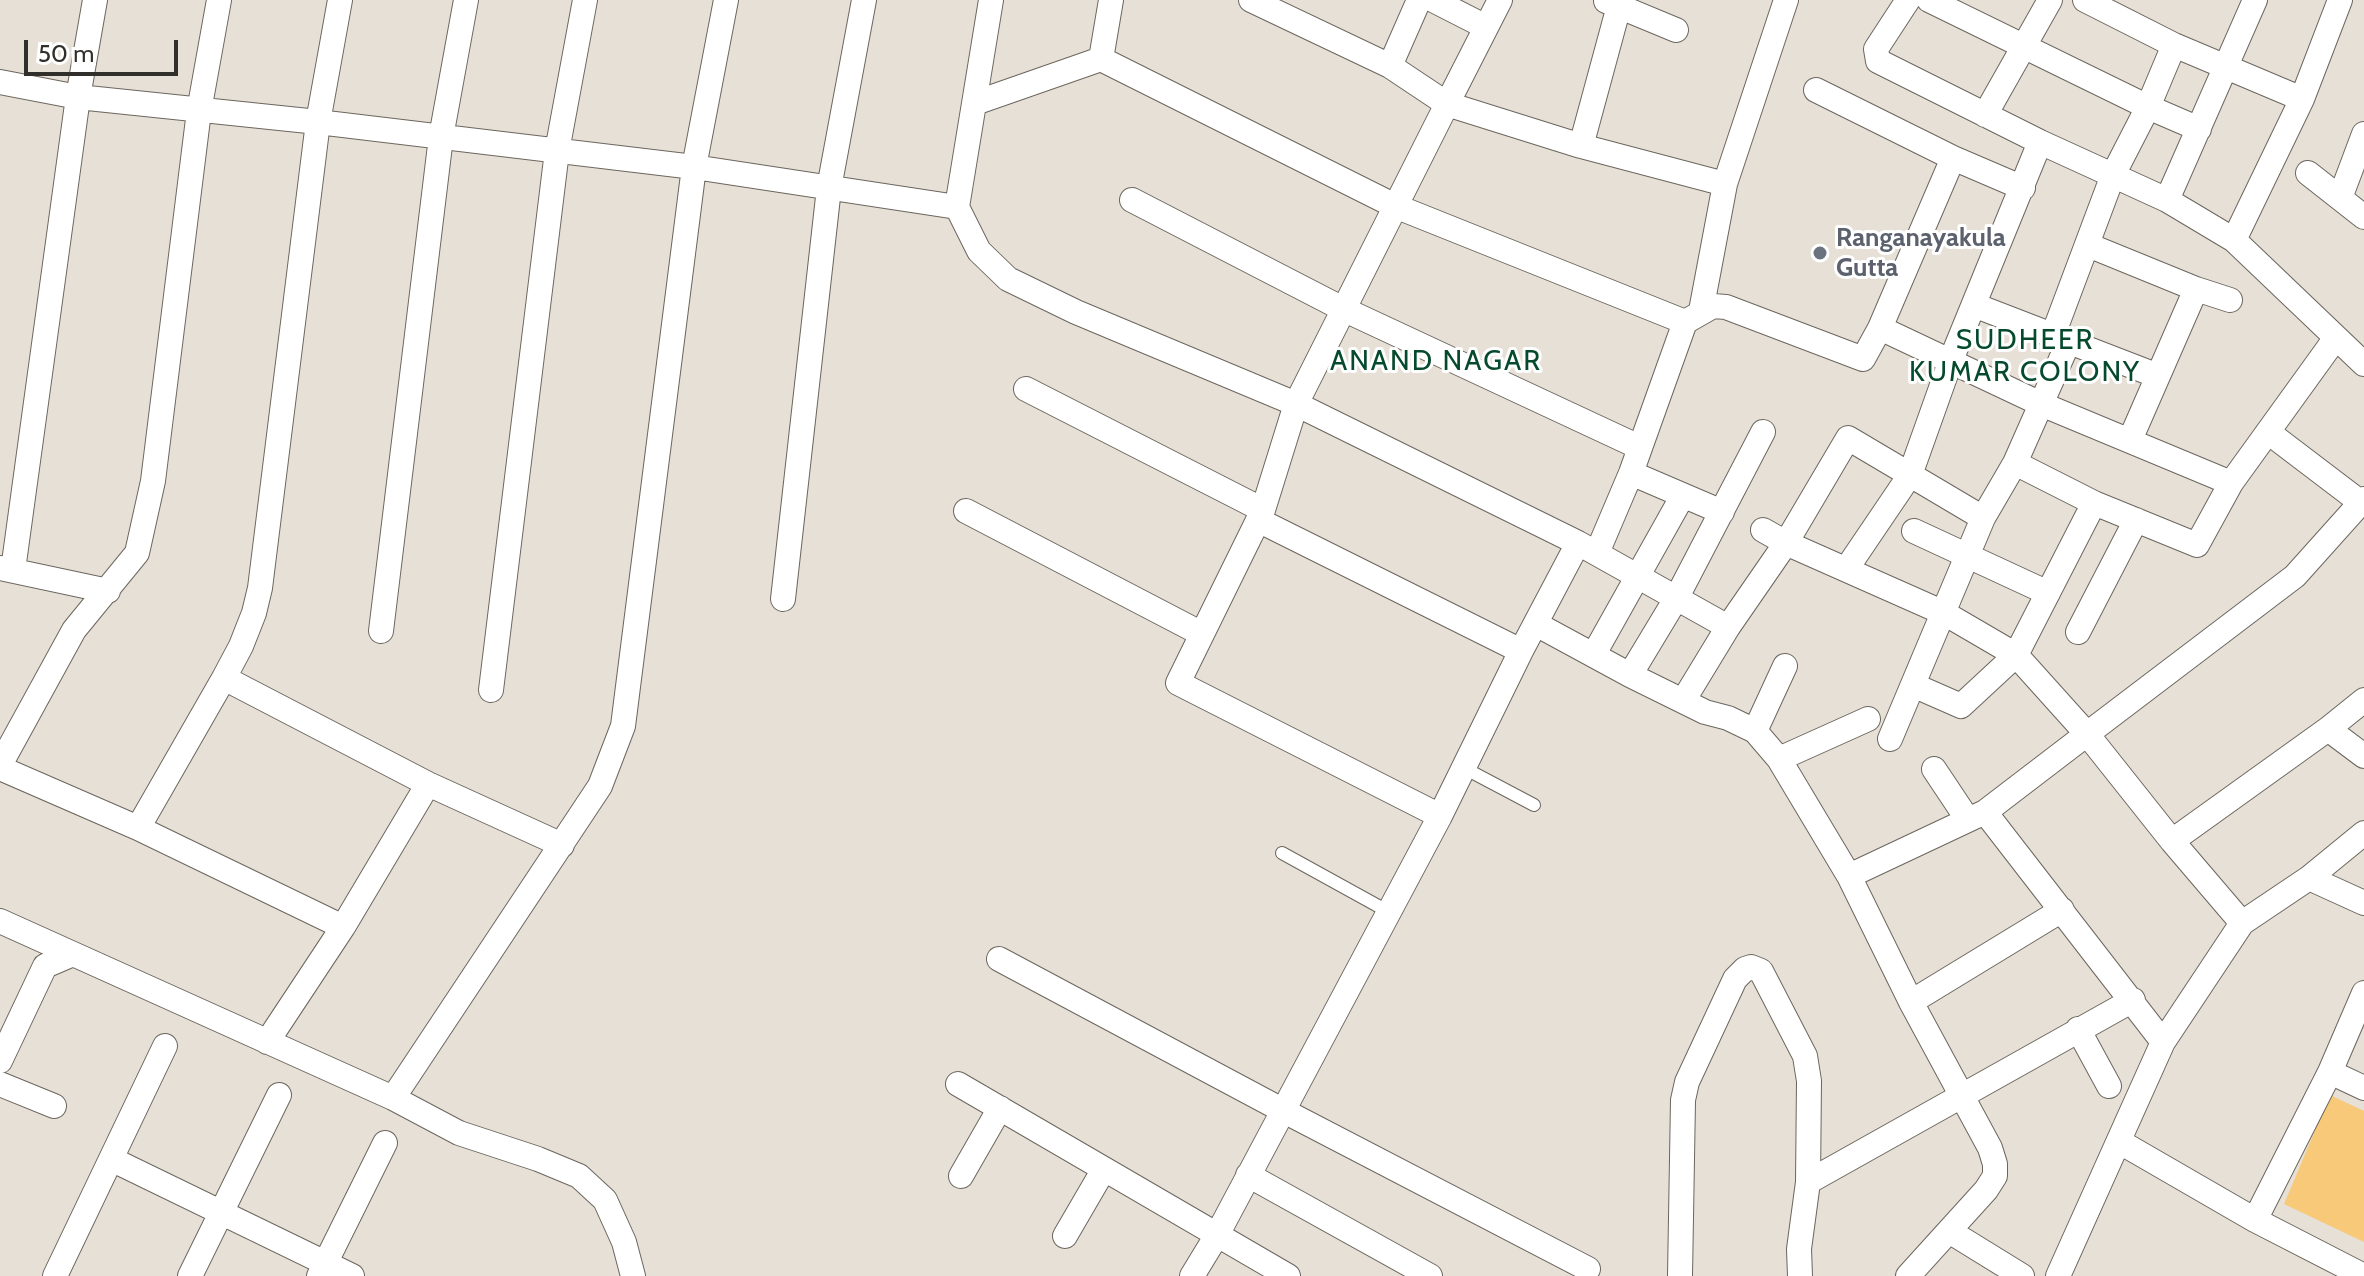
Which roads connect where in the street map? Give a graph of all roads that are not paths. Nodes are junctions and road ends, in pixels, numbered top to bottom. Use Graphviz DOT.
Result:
graph roads {
  1 [pos="95,0"];
  2 [pos="219,0"];
  3 [pos="340,0"];
  4 [pos="466,0"];
  5 [pos="585,0"];
  6 [pos="726,0"];
  7 [pos="864,0"];
  8 [pos="991,0"];
  9 [pos="1111,0"];
  10 [pos="1251,0"];
  11 [pos="1419,0"];
  12 [pos="1433,0"];
  13 [pos="1500,0"];
  14 [pos="1786,0"];
  15 [pos="1908,0"];
  16 [pos="1929,0"];
  17 [pos="2050,0"];
  18 [pos="2085,0"];
  19 [pos="2255,0"];
  20 [pos="2340,0"];
  21 [pos="1611,3"];
  22 [pos="2117,8"];
  23 [pos="1486,27"];
  24 [pos="1676,30"];
  25 [pos="2174,45"];
  26 [pos="2025,46"];
  27 [pos="1101,59"];
  28 [pos="1390,66"];
  29 [pos="2228,67"];
  30 [pos="0,82"];
  31 [pos="1816,90"];
  32 [pos="78,97"];
  33 [pos="2302,99"];
  34 [pos="975,103"];
  35 [pos="1447,104"];
  36 [pos="2148,107"];
  37 [pos="199,111"];
  38 [pos="1985,115"];
  39 [pos="318,122"];
  40 [pos="2199,129"];
  41 [pos="2364,134"];
  42 [pos="441,137"];
  43 [pos="2040,142"];
  44 [pos="1581,146"];
  45 [pos="557,151"];
  46 [pos="1953,158"];
  47 [pos="694,167"];
  48 [pos="2308,173"];
  49 [pos="2113,175"];
  50 [pos="1725,184"];
  51 [pos="829,188"];
  52 [pos="2023,188"];
  53 [pos="2340,198"];
  54 [pos="1132,200"];
  55 [pos="2167,200"];
  56 [pos="1395,206"];
  57 [pos="957,207"];
  58 [pos="2364,217"];
  59 [pos="2234,240"];
  60 [pos="2088,245"];
  61 [pos="2196,289"];
  62 [pos="2230,300"];
  63 [pos="1974,305"];
  64 [pos="1343,309"];
  65 [pos="1693,316"];
  66 [pos="1880,328"];
  67 [pos="2061,338"];
  68 [pos="2335,339"];
  69 [pos="1951,360"];
  70 [pos="2364,364"];
  71 [pos="2158,376"];
  72 [pos="1026,389"];
  73 [pos="1296,404"];
  74 [pos="2041,404"];
  75 [pos="1763,432"];
  76 [pos="2268,432"];
  77 [pos="2130,440"];
  78 [pos="1639,447"];
  79 [pos="2015,463"];
  80 [pos="1631,473"];
  81 [pos="1910,475"];
  82 [pos="2231,483"];
  83 [pos="1682,497"];
  84 [pos="2363,502"];
  85 [pos="2094,503"];
  86 [pos="966,511"];
  87 [pos="1722,512"];
  88 [pos="1260,515"];
  89 [pos="1983,518"];
  90 [pos="2136,520"];
  91 [pos="1763,530"];
  92 [pos="1914,531"];
  93 [pos="1786,543"];
  94 [pos="1588,548"];
  95 [pos="1968,556"];
  96 [pos="1847,568"];
  97 [pos="6,569"];
  98 [pos="1638,576"];
  99 [pos="108,591"];
  100 [pos="2048,593"];
  101 [pos="1677,597"];
  102 [pos="783,599"];
  103 [pos="1944,613"];
  104 [pos="1536,624"];
  105 [pos="1728,627"];
  106 [pos="381,631"];
  107 [pos="2078,632"];
  108 [pos="1202,634"];
  109 [pos="1521,651"];
  110 [pos="1594,654"];
  111 [pos="2016,655"];
  112 [pos="1785,666"];
  113 [pos="1630,675"];
  114 [pos="224,678"];
  115 [pos="1913,685"];
  116 [pos="491,690"];
  117 [pos="2364,700"];
  118 [pos="1683,701"];
  119 [pos="1868,719"];
  120 [pos="2328,729"];
  121 [pos="1755,731"];
  122 [pos="2087,734"];
  123 [pos="1890,739"];
  124 [pos="2364,756"];
  125 [pos="1779,759"];
  126 [pos="0,767"];
  127 [pos="1464,768"];
  128 [pos="1934,769"];
  129 [pos="428,784"];
  130 [pos="1534,805"];
  131 [pos="1440,816"];
  132 [pos="1977,816"];
  133 [pos="138,828"];
  134 [pos="2364,833"];
  135 [pos="2172,841"];
  136 [pos="562,845"];
  137 [pos="1282,853"];
  138 [pos="1849,876"];
  139 [pos="2309,878"];
  140 [pos="2364,903"];
  141 [pos="2062,910"];
  142 [pos="1389,912"];
  143 [pos="0,921"];
  144 [pos="2242,923"];
  145 [pos="343,927"];
  146 [pos="73,954"];
  147 [pos="999,959"];
  148 [pos="2364,993"];
  149 [pos="2133,1000"];
  150 [pos="1911,1002"];
  151 [pos="2078,1029"];
  152 [pos="267,1042"];
  153 [pos="2163,1042"];
  154 [pos="165,1046"];
  155 [pos="0,1061"];
  156 [pos="2330,1072"];
  157 [pos="0,1084"];
  158 [pos="958,1084"];
  159 [pos="2109,1086"];
  160 [pos="2364,1088"];
  161 [pos="279,1095"];
  162 [pos="1960,1095"];
  163 [pos="393,1098"];
  164 [pos="54,1106"];
  165 [pos="1000,1108"];
  166 [pos="1282,1110"];
  167 [pos="2120,1142"];
  168 [pos="385,1143"];
  169 [pos="111,1159"];
  170 [pos="1104,1169"];
  171 [pos="1248,1175"];
  172 [pos="961,1176"];
  173 [pos="1808,1182"];
  174 [pos="221,1213"];
  175 [pos="2255,1220"];
  176 [pos="1949,1231"];
  177 [pos="1217,1235"];
  178 [pos="1065,1236"];
  179 [pos="322,1269"];
  180 [pos="1588,1269"];
  181 [pos="55,1276"];
  182 [pos="190,1276"];
  183 [pos="352,1276"];
  184 [pos="633,1276"];
  185 [pos="1192,1276"];
  186 [pos="1288,1276"];
  187 [pos="1430,1276"];
  188 [pos="1680,1276"];
  189 [pos="1800,1276"];
  190 [pos="1908,1276"];
  191 [pos="2022,1276"];
  192 [pos="2058,1276"];
  193 [pos="2364,1276"];
  1 -- 32 [label="street"];
  2 -- 37 [label="street"];
  3 -- 39 [label="street"];
  4 -- 42 [label="street"];
  5 -- 45 [label="street"];
  6 -- 47 [label="street"];
  7 -- 51 [label="street"];
  8 -- 34 [label="street"];
  9 -- 27 [label="street"];
  10 -- 28 [label="street"];
  11 -- 28 [label="street"];
  12 -- 23 [label="street"];
  13 -- 23 [label="street"];
  14 -- 50 [label="street"];
  15 -- 38 [label="street"];
  16 -- 26 [label="street"];
  17 -- 26 [label="street"];
  18 -- 22 [label="street"];
  19 -- 29 [label="street"];
  20 -- 33 [label="street"];
  21 -- 24 [label="street"];
  21 -- 44 [label="street"];
  22 -- 25 [label="street"];
  23 -- 35 [label="street"];
  25 -- 29 [label="street"];
  25 -- 36 [label="street"];
  26 -- 36 [label="street"];
  26 -- 38 [label="street"];
  27 -- 34 [label="street"];
  27 -- 56 [label="street"];
  28 -- 35 [label="street"];
  29 -- 33 [label="street"];
  29 -- 40 [label="street"];
  30 -- 32 [label="street"];
  31 -- 46 [label="street"];
  32 -- 37 [label="street"];
  32 -- 97 [label="street"];
  33 -- 59 [label="street"];
  34 -- 57 [label="street"];
  35 -- 44 [label="street"];
  35 -- 56 [label="street"];
  36 -- 40 [label="street"];
  36 -- 49 [label="street"];
  37 -- 39 [label="street"];
  37 -- 99 [label="street"];
  38 -- 43 [label="street"];
  39 -- 42 [label="street"];
  39 -- 114 [label="street"];
  40 -- 55 [label="street"];
  41 -- 53 [label="street"];
  42 -- 45 [label="street"];
  42 -- 106 [label="street"];
  43 -- 49 [label="street"];
  43 -- 52 [label="street"];
  44 -- 50 [label="street"];
  45 -- 47 [label="street"];
  45 -- 116 [label="street"];
  46 -- 52 [label="street"];
  46 -- 66 [label="street"];
  47 -- 51 [label="street"];
  47 -- 136 [label="street"];
  48 -- 53 [label="street"];
  49 -- 55 [label="street"];
  49 -- 60 [label="street"];
  50 -- 65 [label="street"];
  51 -- 57 [label="street"];
  51 -- 102 [label="street"];
  52 -- 63 [label="street"];
  53 -- 58 [label="street"];
  54 -- 64 [label="street"];
  55 -- 59 [label="street"];
  56 -- 64 [label="street"];
  56 -- 65 [label="street"];
  57 -- 73 [label="street"];
  59 -- 68 [label="street"];
  60 -- 61 [label="street"];
  60 -- 67 [label="street"];
  61 -- 62 [label="street"];
  61 -- 71 [label="street"];
  63 -- 67 [label="street"];
  63 -- 69 [label="street"];
  64 -- 73 [label="street"];
  64 -- 78 [label="street"];
  65 -- 66 [label="street"];
  65 -- 78 [label="street"];
  66 -- 69 [label="street"];
  67 -- 71 [label="street"];
  67 -- 74 [label="street"];
  68 -- 70 [label="street"];
  68 -- 76 [label="street"];
  69 -- 74 [label="street"];
  69 -- 81 [label="street"];
  71 -- 77 [label="street"];
  72 -- 88 [label="street"];
  73 -- 88 [label="street"];
  73 -- 94 [label="street"];
  74 -- 77 [label="street"];
  74 -- 79 [label="street"];
  75 -- 87 [label="street"];
  76 -- 82 [label="street"];
  76 -- 84 [label="street"];
  77 -- 82 [label="street"];
  78 -- 80 [label="street"];
  79 -- 85 [label="street"];
  79 -- 89 [label="street"];
  80 -- 83 [label="street"];
  80 -- 94 [label="street"];
  81 -- 89 [label="street"];
  81 -- 93 [label="street"];
  81 -- 96 [label="street"];
  82 -- 90 [label="street"];
  83 -- 87 [label="street"];
  83 -- 98 [label="street"];
  84 -- 122 [label="street"];
  85 -- 90 [label="street"];
  85 -- 100 [label="street"];
  86 -- 108 [label="street"];
  87 -- 101 [label="street"];
  88 -- 108 [label="street"];
  88 -- 109 [label="street"];
  89 -- 95 [label="street"];
  90 -- 107 [label="street"];
  91 -- 93 [label="street"];
  92 -- 95 [label="street"];
  93 -- 96 [label="street"];
  93 -- 105 [label="street"];
  94 -- 98 [label="street"];
  94 -- 104 [label="street"];
  95 -- 100 [label="street"];
  95 -- 103 [label="street"];
  96 -- 103 [label="street"];
  97 -- 99 [label="street"];
  98 -- 101 [label="street"];
  98 -- 110 [label="street"];
  99 -- 126 [label="street"];
  100 -- 111 [label="street"];
  101 -- 105 [label="street"];
  101 -- 113 [label="street"];
  103 -- 111 [label="street"];
  103 -- 115 [label="street"];
  104 -- 109 [label="street"];
  104 -- 110 [label="street"];
  105 -- 118 [label="street"];
  108 -- 131 [label="street"];
  109 -- 127 [label="street"];
  110 -- 113 [label="street"];
  111 -- 115 [label="street"];
  111 -- 122 [label="street"];
  112 -- 121 [label="street"];
  113 -- 118 [label="street"];
  114 -- 129 [label="street"];
  114 -- 133 [label="street"];
  115 -- 123 [label="street"];
  117 -- 120 [label="street"];
  118 -- 121 [label="street"];
  119 -- 125 [label="street"];
  120 -- 124 [label="street"];
  120 -- 135 [label="street"];
  121 -- 125 [label="street"];
  122 -- 132 [label="street"];
  122 -- 135 [label="street"];
  125 -- 138 [label="street"];
  126 -- 133 [label="street"];
  127 -- 130 [label="lane"];
  127 -- 131 [label="street"];
  128 -- 132 [label="street"];
  129 -- 136 [label="street"];
  129 -- 145 [label="street"];
  131 -- 142 [label="street"];
  132 -- 138 [label="street"];
  132 -- 141 [label="street"];
  133 -- 145 [label="street"];
  134 -- 139 [label="street"];
  135 -- 144 [label="street"];
  136 -- 163 [label="street"];
  137 -- 142 [label="lane"];
  138 -- 150 [label="street"];
  139 -- 140 [label="street"];
  139 -- 144 [label="street"];
  141 -- 149 [label="street"];
  141 -- 150 [label="street"];
  142 -- 166 [label="street"];
  143 -- 146 [label="street"];
  144 -- 153 [label="street"];
  145 -- 152 [label="street"];
  146 -- 152 [label="street"];
  146 -- 155 [label="street"];
  147 -- 166 [label="street"];
  148 -- 156 [label="street"];
  149 -- 151 [label="street"];
  149 -- 153 [label="street"];
  150 -- 162 [label="street"];
  151 -- 159 [label="street"];
  151 -- 162 [label="street"];
  152 -- 163 [label="street"];
  153 -- 167 [label="street"];
  154 -- 169 [label="street"];
  156 -- 160 [label="street"];
  156 -- 175 [label="street"];
  157 -- 164 [label="street"];
  158 -- 165 [label="street"];
  161 -- 174 [label="street"];
  162 -- 173 [label="street"];
  162 -- 176 [label="street"];
  163 -- 184 [label="street"];
  165 -- 170 [label="street"];
  165 -- 172 [label="street"];
  166 -- 171 [label="street"];
  166 -- 180 [label="street"];
  167 -- 175 [label="street"];
  167 -- 192 [label="street"];
  168 -- 179 [label="street"];
  169 -- 174 [label="street"];
  169 -- 181 [label="street"];
  170 -- 177 [label="street"];
  170 -- 178 [label="street"];
  171 -- 177 [label="street"];
  171 -- 187 [label="street"];
  173 -- 188 [label="street"];
  173 -- 189 [label="street"];
  174 -- 179 [label="street"];
  174 -- 182 [label="street"];
  175 -- 193 [label="street"];
  176 -- 190 [label="street"];
  176 -- 191 [label="street"];
  177 -- 185 [label="street"];
  177 -- 186 [label="street"];
  179 -- 183 [label="street"];
}
